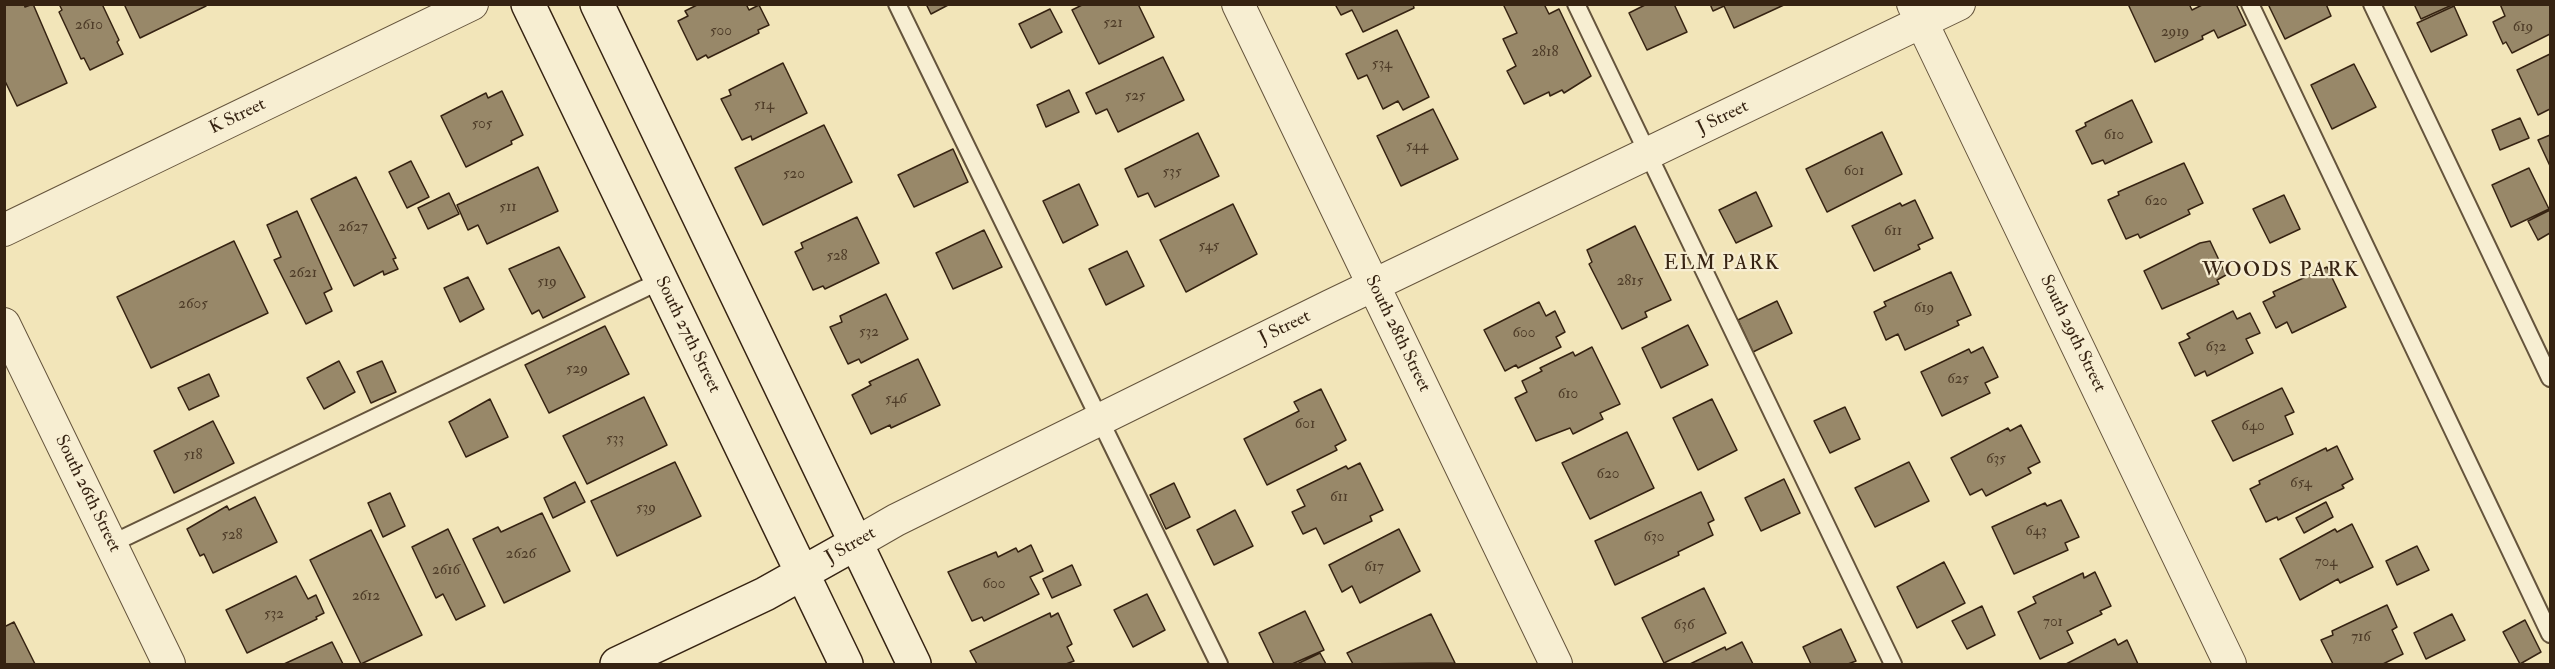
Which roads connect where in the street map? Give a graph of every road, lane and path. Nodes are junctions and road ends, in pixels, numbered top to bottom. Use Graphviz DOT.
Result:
graph roads {
  1 [pos="472,4"];
  2 [pos="528,4"];
  3 [pos="597,4"];
  4 [pos="897,4"];
  5 [pos="1238,4"];
  6 [pos="1576,4"];
  7 [pos="1959,4"];
  8 [pos="2250,4"];
  9 [pos="2372,4"];
  10 [pos="1917,13"];
  11 [pos="1648,154"];
  12 [pos="4,230"];
  13 [pos="660,280"];
  14 [pos="1373,285"];
  15 [pos="4,324"];
  16 [pos="2550,378"];
  17 [pos="1100,419"];
  18 [pos="856,543"];
  19 [pos="111,544"];
  20 [pos="802,574"];
  21 [pos="2550,634"];
  22 [pos="169,664"];
  23 [pos="617,664"];
  24 [pos="846,664"];
  25 [pos="914,664"];
  26 [pos="1219,664"];
  27 [pos="1556,664"];
  28 [pos="1893,664"];
  29 [pos="2230,664"];
  1 -- 12 [label="street, K Street"];
  2 -- 13 [label="main road, South 27th Street"];
  3 -- 18 [label="main road"];
  4 -- 17 [label="lane"];
  5 -- 14 [label="street, South 28th Street"];
  6 -- 11 [label="lane"];
  7 -- 10 [label="street, J Street"];
  8 -- 21 [label="lane"];
  9 -- 16 [label="lane"];
  10 -- 11 [label="street, J Street"];
  10 -- 29 [label="street, South 29th Street"];
  11 -- 14 [label="street, J Street"];
  11 -- 28 [label="lane"];
  13 -- 19 [label="lane"];
  13 -- 20 [label="main road, South 27th Street"];
  14 -- 17 [label="street, J Street"];
  14 -- 27 [label="street, South 28th Street"];
  15 -- 19 [label="street, South 26th Street"];
  17 -- 18 [label="street, J Street"];
  17 -- 26 [label="lane"];
  18 -- 20 [label="main road, J Street"];
  18 -- 25 [label="main road"];
  19 -- 22 [label="street, South 26th Street"];
  20 -- 23 [label="main road, J Street"];
  20 -- 24 [label="main road, South 27th Street"];
}
